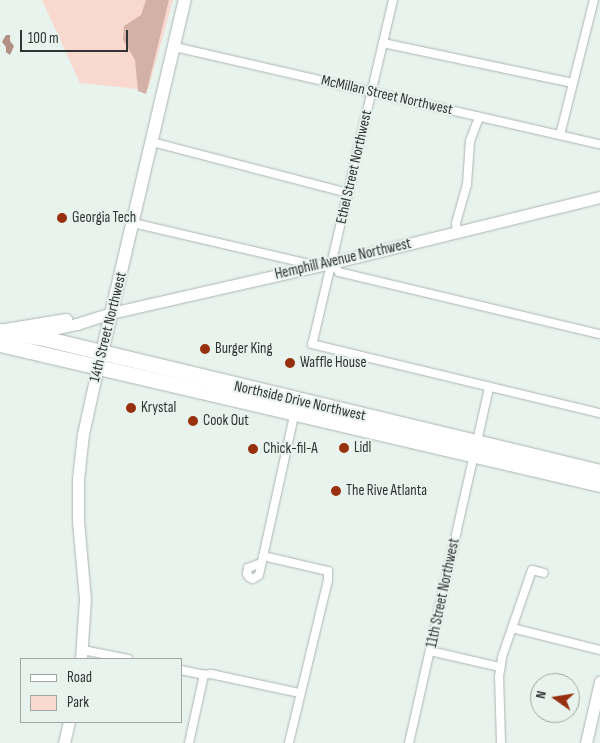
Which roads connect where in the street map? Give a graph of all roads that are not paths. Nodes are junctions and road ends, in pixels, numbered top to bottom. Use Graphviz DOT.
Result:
graph roads {
  1 [pos="186,0"];
  2 [pos="393,0"];
  3 [pos="594,0"];
  4 [pos="383,44"];
  5 [pos="175,47"];
  6 [pos="573,83"];
  7 [pos="372,92"];
  8 [pos="479,117"];
  9 [pos="560,135"];
  10 [pos="152,142"];
  11 [pos="600,144"];
  12 [pos="348,193"];
  13 [pos="600,197"];
  14 [pos="133,224"];
  15 [pos="458,231"];
  16 [pos="331,263"];
  17 [pos="314,265"];
  18 [pos="111,312"];
  19 [pos="85,320"];
  20 [pos="600,334"];
  21 [pos="26,335"];
  22 [pos="0,337"];
  23 [pos="100,359"];
  24 [pos="490,387"];
  25 [pos="295,411"];
  26 [pos="600,413"];
  27 [pos="366,416"];
  28 [pos="475,448"];
  29 [pos="600,472"];
  30 [pos="600,484"];
  31 [pos="544,573"];
  32 [pos="512,628"];
  33 [pos="600,650"];
  34 [pos="430,651"];
  35 [pos="82,654"];
  36 [pos="119,658"];
  37 [pos="500,667"];
  38 [pos="182,670"];
  39 [pos="204,675"];
  40 [pos="600,682"];
  41 [pos="300,694"];
  42 [pos="69,723"];
  43 [pos="64,743"];
  44 [pos="189,743"];
  45 [pos="289,743"];
  46 [pos="409,743"];
  47 [pos="501,743"];
  48 [pos="586,743"];
  1 -- 5 [label="main road, 14th Street Northwest"];
  2 -- 4 [label="street, Ethel Street Northwest"];
  3 -- 6 [label="street"];
  4 -- 6 [label="street"];
  4 -- 7 [label="street, Ethel Street Northwest"];
  5 -- 7 [label="street, McMillan Street Northwest"];
  5 -- 10 [label="main road, 14th Street Northwest"];
  6 -- 9 [label="street"];
  7 -- 8 [label="street, McMillan Street Northwest"];
  7 -- 12 [label="street, Ethel Street Northwest"];
  8 -- 9 [label="street, McMillan Street Northwest"];
  8 -- 15 [label="street"];
  9 -- 11 [label="street, McMillan Street Northwest"];
  10 -- 12 [label="street"];
  10 -- 14 [label="main road, 14th Street Northwest"];
  12 -- 16 [label="street, Ethel Street Northwest"];
  13 -- 15 [label="street, Hemphill Avenue Northwest"];
  14 -- 17 [label="street"];
  14 -- 18 [label="main road, 14th Street Northwest"];
  15 -- 16 [label="street, Hemphill Avenue Northwest"];
  16 -- 17 [label="street, Hemphill Avenue Northwest"];
  16 -- 20 [label="street"];
  16 -- 24 [label="street, Ethel Street Northwest"];
  17 -- 18 [label="street, Hemphill Avenue Northwest"];
  18 -- 19 [label="street, Hemphill Avenue Northwest"];
  18 -- 23 [label="main road, 14th Street Northwest"];
  19 -- 21 [label="street, Hemphill Avenue Northwest"];
  19 -- 22 [label="street, Hemphill Avenue Northwest"];
  21 -- 22 [label="highway, Northside Drive Northwest"];
  21 -- 23 [label="highway, Northside Drive Northwest"];
  22 -- 23 [label="highway, Northside Drive Northwest"];
  23 -- 25 [label="highway, Northside Drive Northwest"];
  23 -- 27 [label="highway, Northside Drive Northwest"];
  23 -- 35 [label="street, 14th Street Northwest"];
  24 -- 26 [label="street"];
  24 -- 28 [label="street, 11th Street Northwest"];
  25 -- 27 [label="highway"];
  25 -- 28 [label="highway, Northside Drive Northwest"];
  25 -- 41 [label="street"];
  27 -- 28 [label="highway, Northside Drive Northwest"];
  28 -- 29 [label="highway, Northside Drive Northwest"];
  28 -- 30 [label="highway, Northside Drive Northwest"];
  28 -- 34 [label="street, 11th Street Northwest"];
  31 -- 32 [label="street"];
  32 -- 33 [label="street"];
  32 -- 37 [label="street"];
  34 -- 37 [label="street"];
  34 -- 46 [label="street, 11th Street Northwest"];
  35 -- 36 [label="street"];
  37 -- 47 [label="street"];
  38 -- 39 [label="street"];
  39 -- 41 [label="street"];
  39 -- 44 [label="street"];
  40 -- 48 [label="street"];
  41 -- 45 [label="street"];
  42 -- 43 [label="street"];
}
